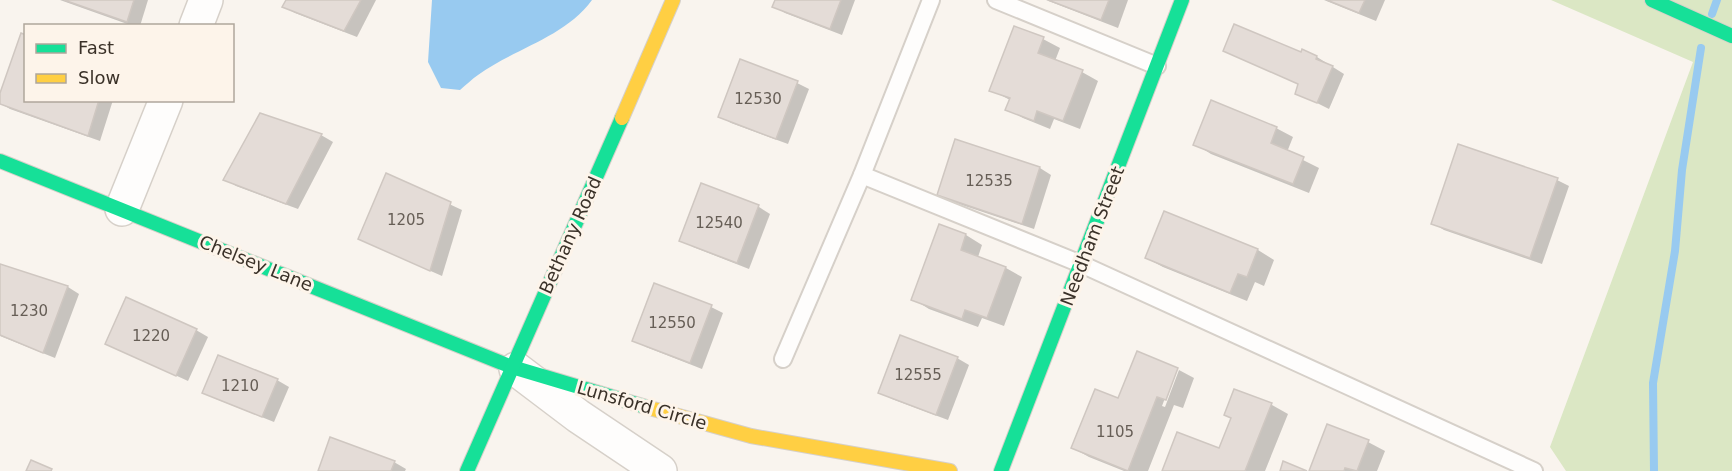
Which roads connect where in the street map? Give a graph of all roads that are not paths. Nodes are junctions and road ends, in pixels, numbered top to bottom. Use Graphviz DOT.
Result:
graph roads {
  1 [pos="206,0"];
  2 [pos="673,0"];
  3 [pos="931,0"];
  4 [pos="996,0"];
  5 [pos="1182,0"];
  6 [pos="1652,0"];
  7 [pos="197,24"];
  8 [pos="1732,36"];
  9 [pos="1157,66"];
  10 [pos="165,102"];
  11 [pos="0,161"];
  12 [pos="862,175"];
  13 [pos="122,209"];
  14 [pos="1081,264"];
  15 [pos="783,359"];
  16 [pos="512,367"];
  17 [pos="467,471"];
  18 [pos="660,471"];
  19 [pos="950,471"];
  20 [pos="1001,471"];
  21 [pos="1534,471"];
  1 -- 7 [label="street"];
  2 -- 16 [label="street, Bethany Road"];
  3 -- 12 [label="lane"];
  4 -- 9 [label="lane"];
  5 -- 9 [label="street, Needham Street"];
  6 -- 8 [label="street"];
  9 -- 14 [label="street, Needham Street"];
  10 -- 13 [label="street"];
  11 -- 13 [label="street, Chelsey Lane"];
  12 -- 14 [label="lane"];
  12 -- 15 [label="lane"];
  13 -- 16 [label="street, Chelsey Lane"];
  14 -- 20 [label="street, Needham Street"];
  14 -- 21 [label="lane"];
  16 -- 17 [label="street, Bethany Road"];
  16 -- 18 [label="street, Lunsford Circle"];
  16 -- 19 [label="street, Lunsford Circle"];
}
